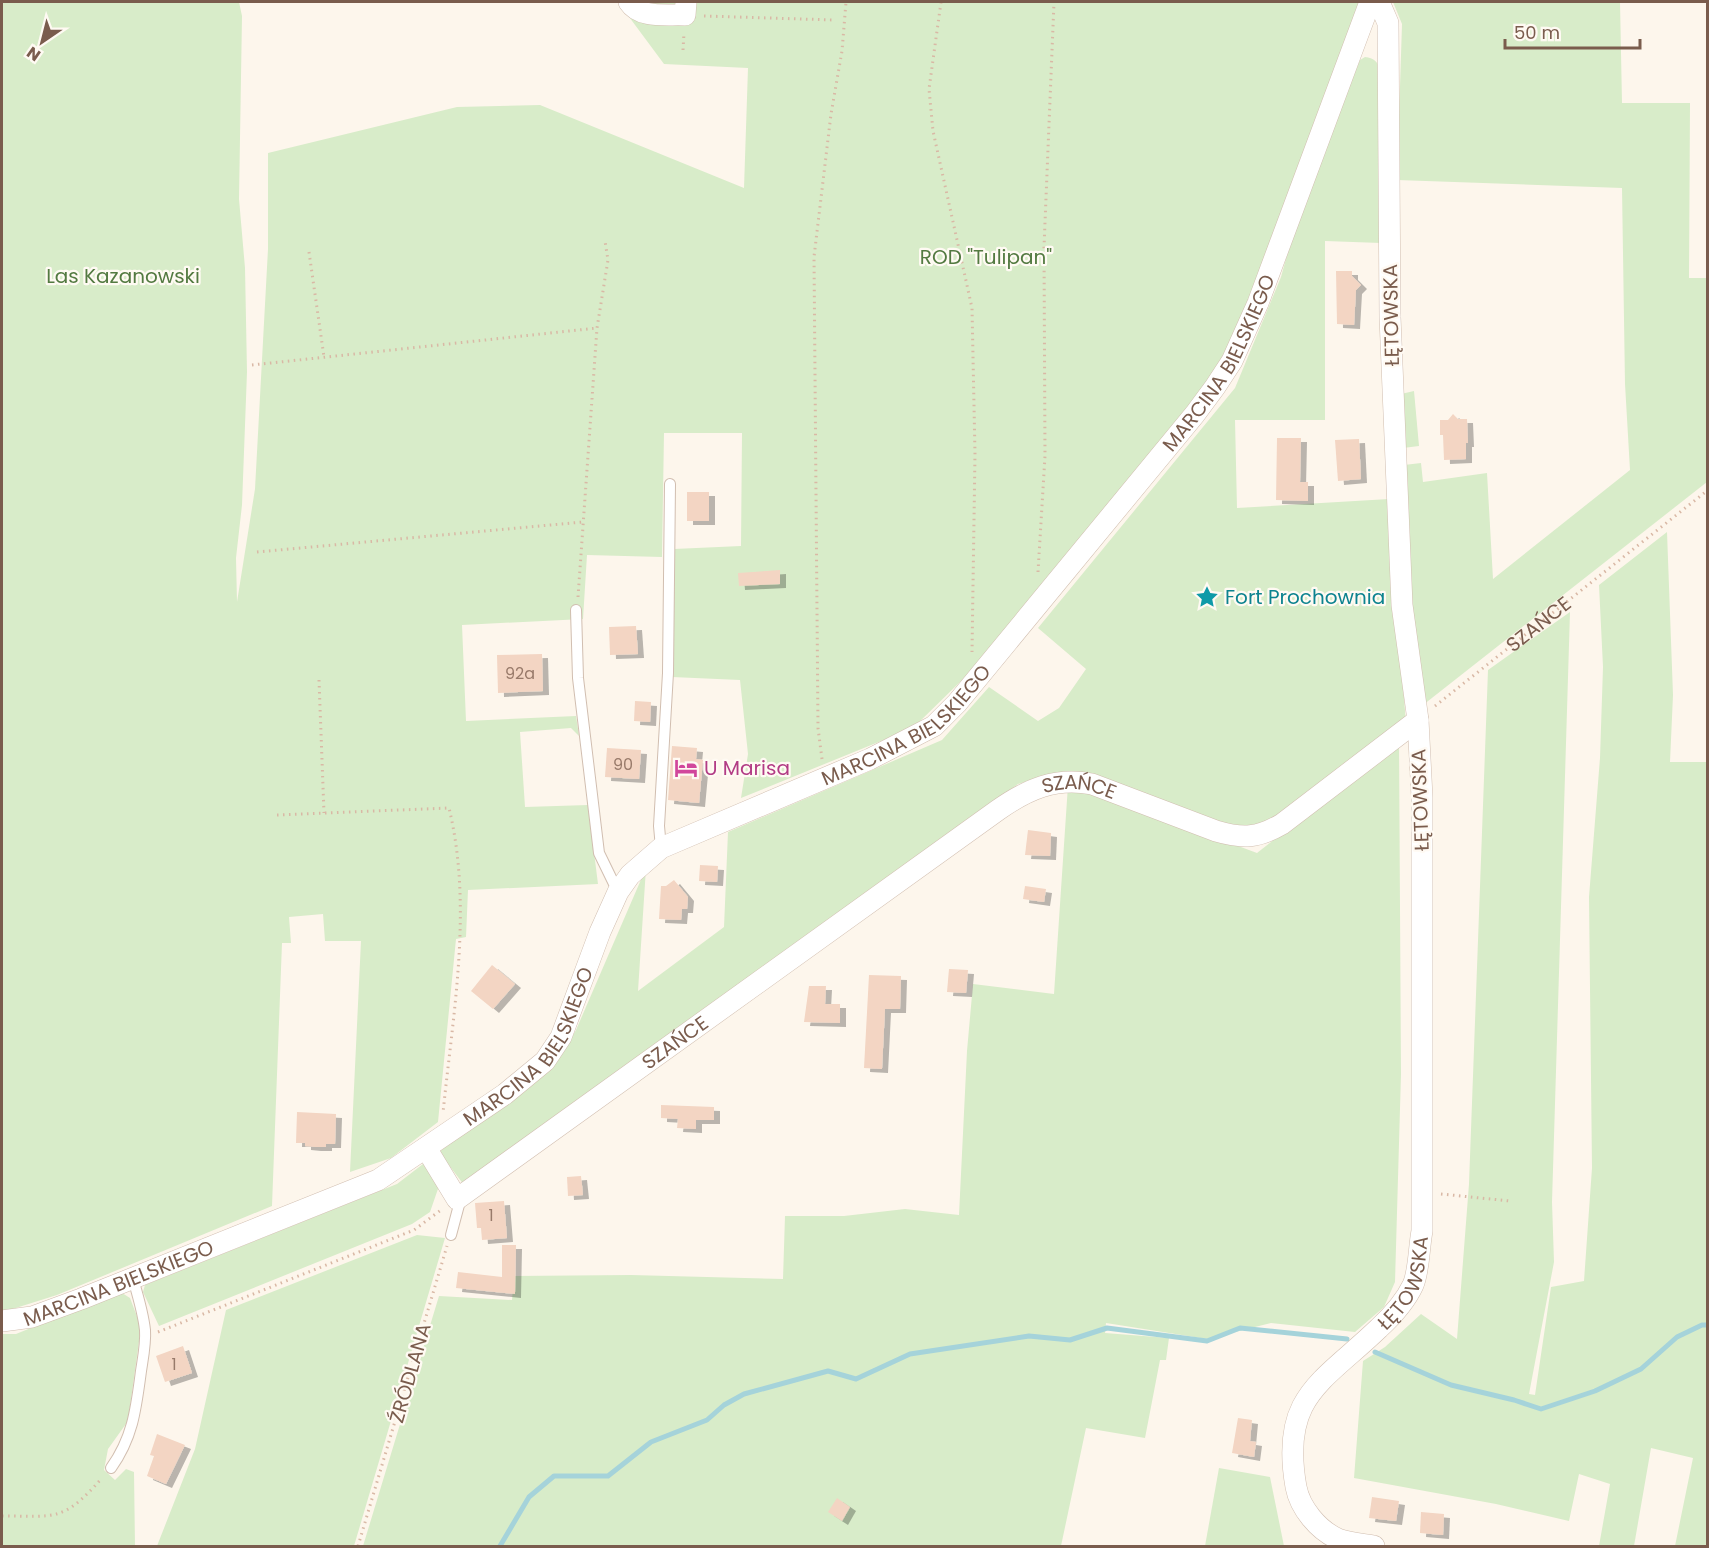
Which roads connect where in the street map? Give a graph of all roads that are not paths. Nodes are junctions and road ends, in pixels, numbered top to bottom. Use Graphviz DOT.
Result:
graph roads {
  1 [pos="629,2"];
  2 [pos="1370,2"];
  3 [pos="1379,2"];
  4 [pos="686,8"];
  5 [pos="670,484"];
  6 [pos="576,610"];
  7 [pos="1418,720"];
  8 [pos="661,848"];
  9 [pos="618,892"];
  10 [pos="426,1148"];
  11 [pos="457,1199"];
  12 [pos="451,1235"];
  13 [pos="134,1279"];
  14 [pos="2,1321"];
  15 [pos="111,1468"];
  16 [pos="1334,1542"];
  17 [pos="1374,1546"];
  1 -- 4 [label="street"];
  2 -- 8 [label="street, MARCINA BIELSKIEGO"];
  3 -- 7 [label="street, ŁĘTOWSKA"];
  5 -- 8 [label="lane"];
  6 -- 9 [label="lane"];
  7 -- 11 [label="street, SZAŃCE"];
  7 -- 16 [label="street, ŁĘTOWSKA"];
  8 -- 9 [label="street, MARCINA BIELSKIEGO"];
  9 -- 10 [label="street, MARCINA BIELSKIEGO"];
  10 -- 11 [label="street"];
  10 -- 13 [label="street, MARCINA BIELSKIEGO"];
  11 -- 12 [label="lane"];
  13 -- 14 [label="street, MARCINA BIELSKIEGO"];
  13 -- 15 [label="lane"];
  16 -- 17 [label="street, ŁĘTOWSKA"];
}
